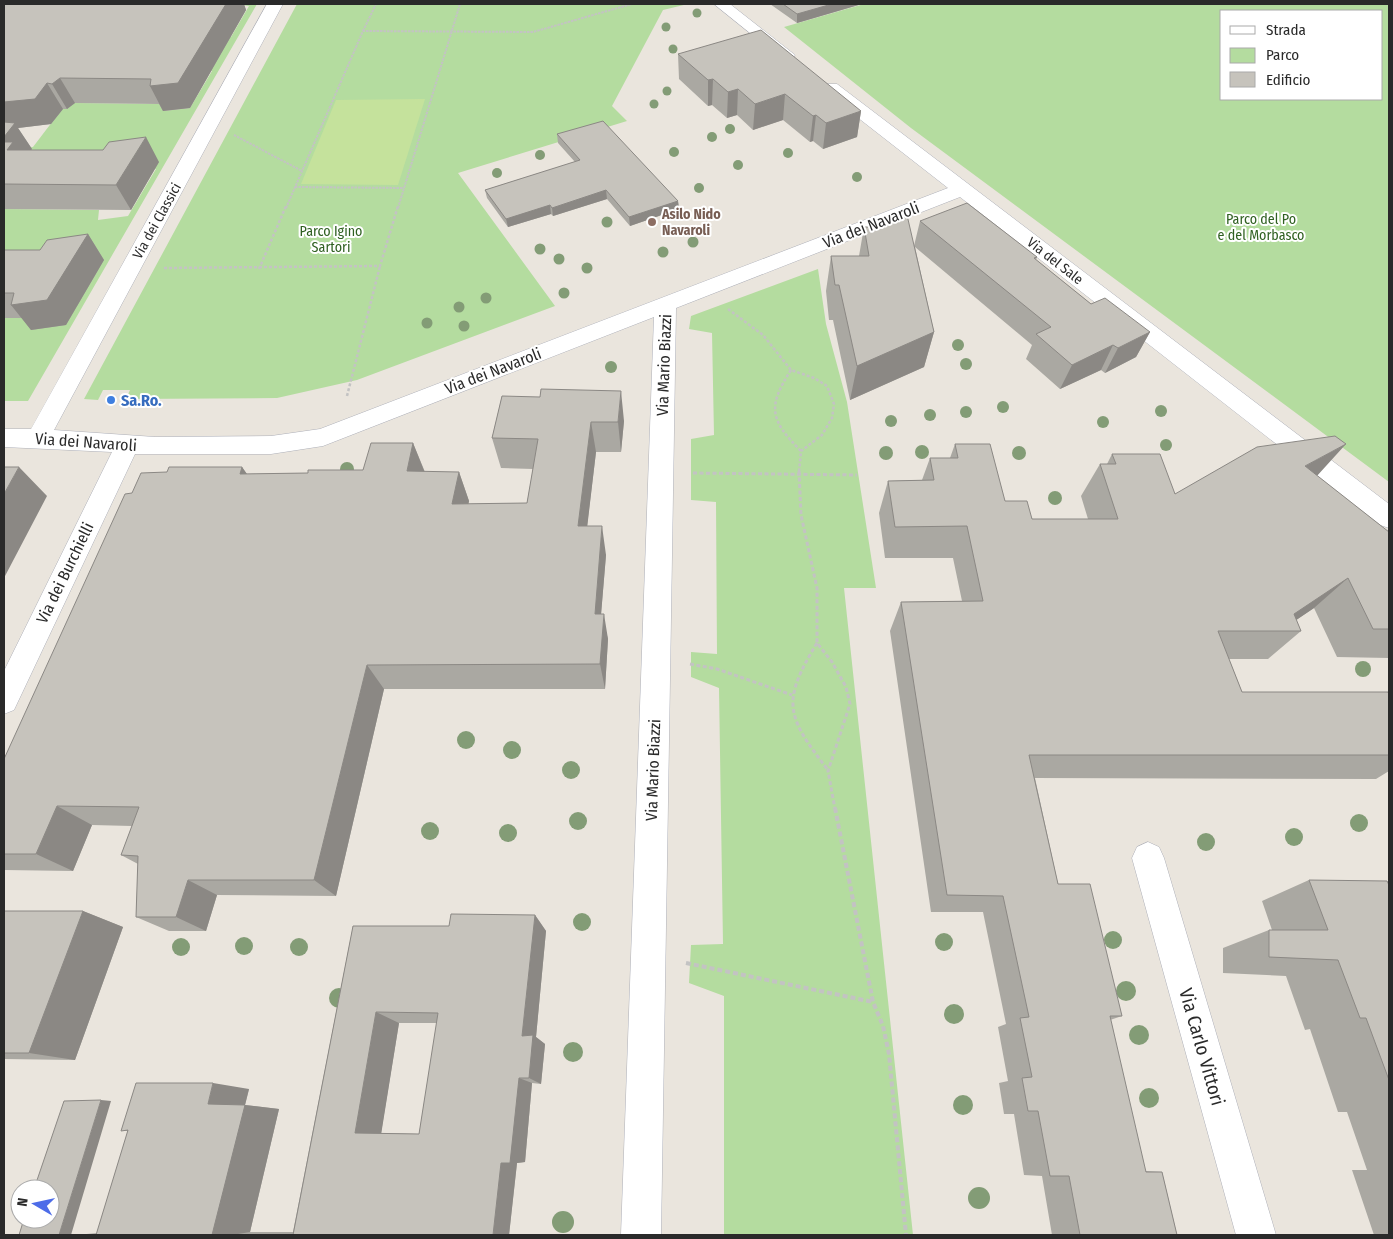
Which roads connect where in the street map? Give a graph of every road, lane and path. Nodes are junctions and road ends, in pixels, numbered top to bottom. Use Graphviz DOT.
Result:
graph roads {
  1 [pos="275,4"];
  2 [pos="376,4"];
  3 [pos="460,4"];
  4 [pos="632,4"];
  5 [pos="721,4"];
  6 [pos="364,31"];
  7 [pos="452,31"];
  8 [pos="210,123"];
  9 [pos="302,171"];
  10 [pos="295,187"];
  11 [pos="404,188"];
  12 [pos="962,189"];
  13 [pos="380,266"];
  14 [pos="131,268"];
  15 [pos="259,269"];
  16 [pos="675,301"];
  17 [pos="791,370"];
  18 [pos="346,398"];
  19 [pos="4,438"];
  20 [pos="38,438"];
  21 [pos="127,445"];
  22 [pos="801,451"];
  23 [pos="661,472"];
  24 [pos="799,474"];
  25 [pos="857,474"];
  26 [pos="1389,518"];
  27 [pos="817,643"];
  28 [pos="656,664"];
  29 [pos="792,695"];
  30 [pos="4,701"];
  31 [pos="828,771"];
  32 [pos="1148,858"];
  33 [pos="648,964"];
  34 [pos="873,1002"];
  35 [pos="641,1235"];
  36 [pos="906,1235"];
  37 [pos="1256,1235"];
  1 -- 8 [label="street, Via dei Classici"];
  2 -- 6 [label="path"];
  3 -- 7 [label="path"];
  4 -- 7 [label="path"];
  5 -- 12 [label="street, Via del Sale"];
  6 -- 7 [label="path"];
  6 -- 9 [label="path"];
  7 -- 11 [label="path"];
  8 -- 9 [label="path"];
  8 -- 14 [label="street, Via dei Classici"];
  9 -- 10 [label="path"];
  10 -- 11 [label="path"];
  10 -- 15 [label="path"];
  11 -- 13 [label="path"];
  12 -- 16 [label="street, Via dei Navaroli"];
  12 -- 26 [label="street, Via del Sale"];
  13 -- 15 [label="path"];
  13 -- 18 [label="path"];
  14 -- 15 [label="path"];
  14 -- 20 [label="street, Via dei Classici"];
  16 -- 17 [label="path"];
  16 -- 21 [label="street, Via dei Navaroli"];
  16 -- 23 [label="street, Via Mario Biazzi"];
  17 -- 22 [label="path"];
  17 -- 22 [label="path"];
  19 -- 20 [label="street, Via dei Navaroli"];
  20 -- 21 [label="street, Via dei Navaroli"];
  21 -- 30 [label="street, Via dei Burchielli"];
  22 -- 24 [label="path"];
  23 -- 24 [label="path"];
  23 -- 28 [label="street, Via Mario Biazzi"];
  24 -- 25 [label="path"];
  24 -- 27 [label="path"];
  27 -- 29 [label="path"];
  27 -- 31 [label="path"];
  28 -- 29 [label="path"];
  28 -- 33 [label="street, Via Mario Biazzi"];
  29 -- 31 [label="path"];
  31 -- 34 [label="path"];
  32 -- 37 [label="street, Via Carlo Vittori"];
  33 -- 34 [label="path"];
  33 -- 35 [label="street, Via Mario Biazzi"];
  34 -- 36 [label="path"];
}
